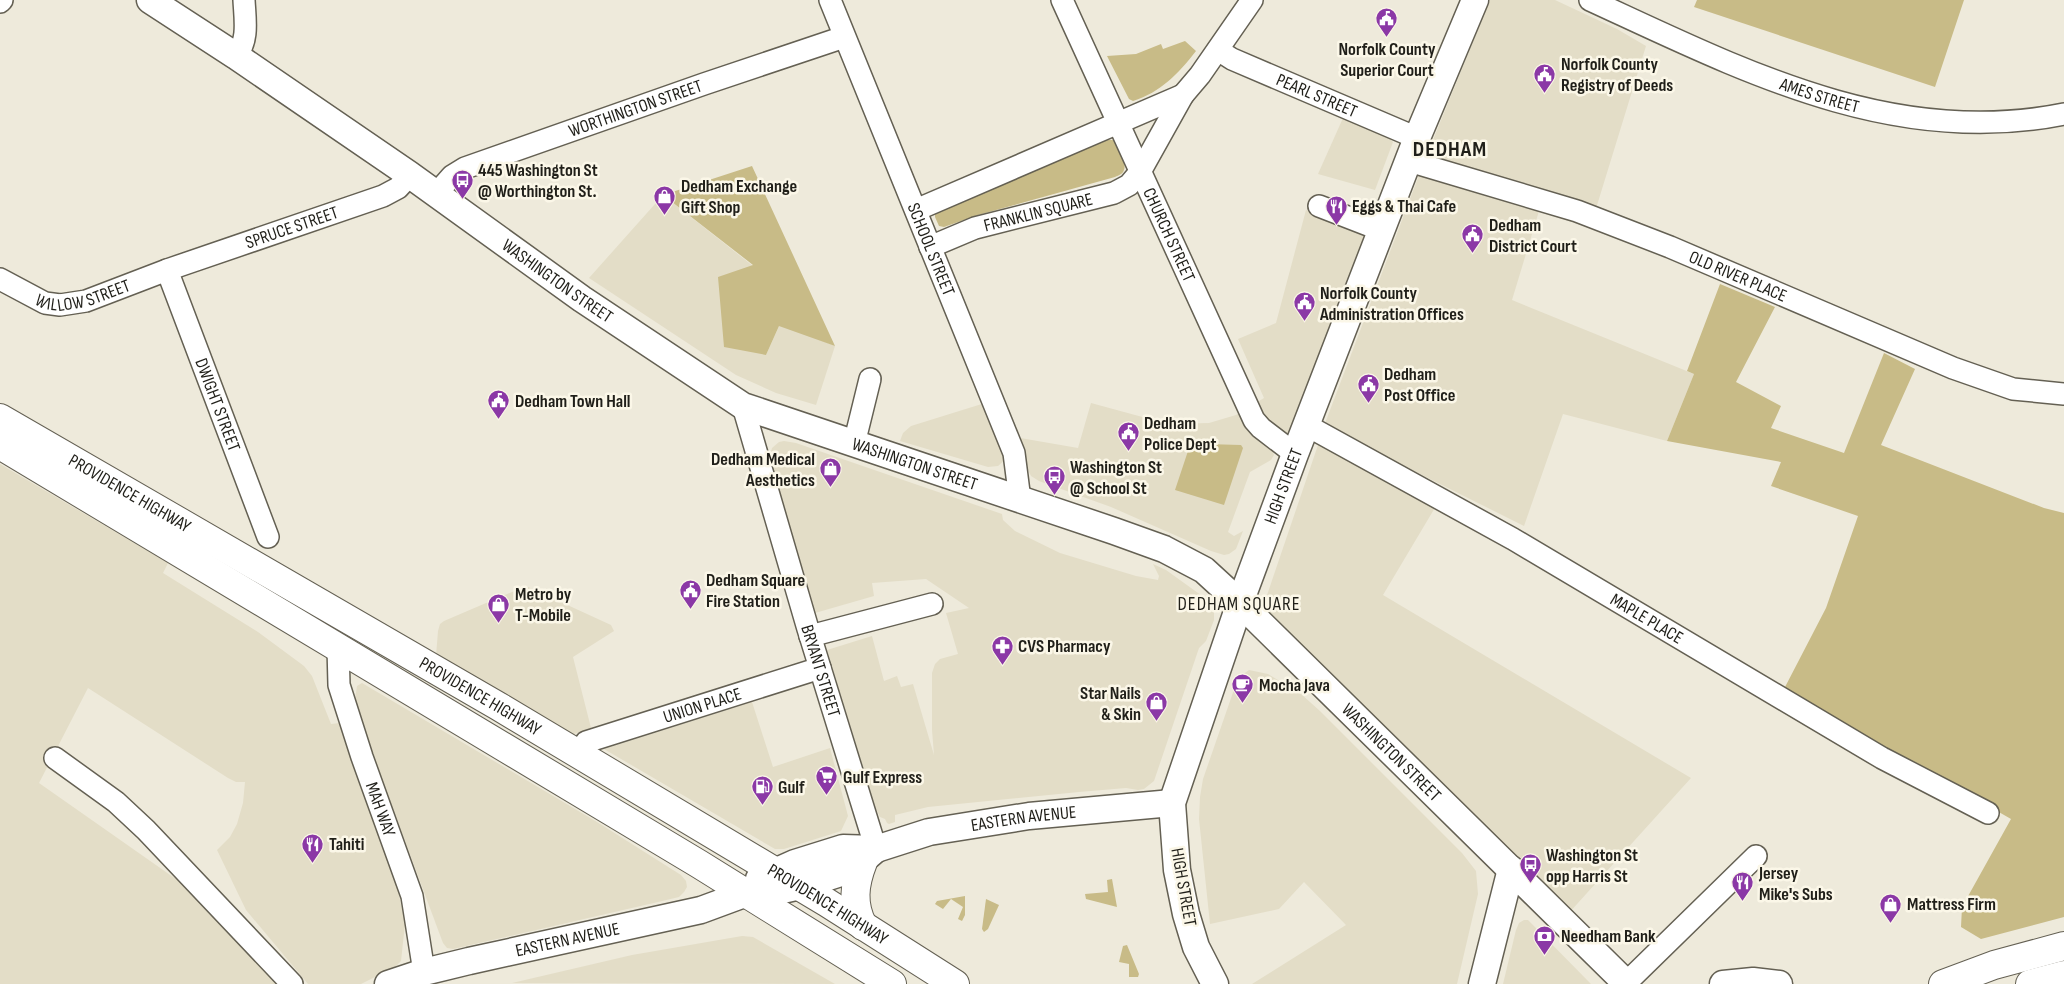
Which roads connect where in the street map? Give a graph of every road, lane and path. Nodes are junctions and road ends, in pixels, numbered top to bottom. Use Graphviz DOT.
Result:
graph roads {
  1 [pos="150,0"];
  2 [pos="244,0"];
  3 [pos="830,0"];
  4 [pos="1062,0"];
  5 [pos="1252,0"];
  6 [pos="1475,0"];
  7 [pos="1590,0"];
  8 [pos="844,37"];
  9 [pos="1218,50"];
  10 [pos="236,56"];
  11 [pos="1183,95"];
  12 [pos="2064,114"];
  13 [pos="1118,122"];
  14 [pos="1413,149"];
  15 [pos="1140,172"];
  16 [pos="410,175"];
  17 [pos="436,194"];
  18 [pos="1319,206"];
  19 [pos="916,210"];
  20 [pos="1381,230"];
  21 [pos="930,247"];
  22 [pos="168,270"];
  23 [pos="0,280"];
  24 [pos="870,379"];
  25 [pos="2064,394"];
  26 [pos="743,406"];
  27 [pos="0,418"];
  28 [pos="1306,426"];
  29 [pos="854,444"];
  30 [pos="0,445"];
  31 [pos="1295,454"];
  32 [pos="1020,500"];
  33 [pos="268,537"];
  34 [pos="1240,603"];
  35 [pos="932,604"];
  36 [pos="810,636"];
  37 [pos="338,647"];
  38 [pos="820,668"];
  39 [pos="586,742"];
  40 [pos="55,758"];
  41 [pos="1172,803"];
  42 [pos="1988,813"];
  43 [pos="870,856"];
  44 [pos="1756,856"];
  45 [pos="1511,869"];
  46 [pos="774,871"];
  47 [pos="800,886"];
  48 [pos="748,893"];
  49 [pos="863,926"];
  50 [pos="2064,946"];
  51 [pos="424,972"];
  52 [pos="2064,975"];
  53 [pos="292,984"];
  54 [pos="388,984"];
  55 [pos="892,984"];
  56 [pos="954,984"];
  57 [pos="1215,984"];
  58 [pos="1482,984"];
  59 [pos="1628,984"];
  60 [pos="1723,984"];
  61 [pos="1778,984"];
  62 [pos="1942,984"];
  63 [pos="2030,984"];
  1 -- 10 [label="main road, WASHINGTON STREET"];
  2 -- 10 [label="street"];
  3 -- 8 [label="street, SCHOOL STREET"];
  4 -- 13 [label="street, CHURCH STREET"];
  5 -- 9 [label="street, FRANKLIN SQUARE"];
  6 -- 14 [label="main road, HIGH STREET"];
  7 -- 12 [label="street, AMES STREET"];
  8 -- 17 [label="street, WORTHINGTON STREET"];
  8 -- 19 [label="street, SCHOOL STREET"];
  9 -- 11 [label="street, FRANKLIN SQUARE"];
  9 -- 14 [label="street, PEARL STREET"];
  10 -- 16 [label="main road, WASHINGTON STREET"];
  11 -- 13 [label="street"];
  11 -- 15 [label="street, FRANKLIN SQUARE"];
  13 -- 15 [label="street, CHURCH STREET"];
  13 -- 19 [label="street"];
  14 -- 20 [label="main road, HIGH STREET"];
  14 -- 25 [label="street, OLD RIVER PLACE"];
  15 -- 21 [label="street, FRANKLIN SQUARE"];
  15 -- 31 [label="street, CHURCH STREET"];
  16 -- 17 [label="main road, WASHINGTON STREET"];
  16 -- 22 [label="street, SPRUCE STREET"];
  17 -- 26 [label="main road, WASHINGTON STREET"];
  18 -- 20 [label="street"];
  19 -- 21 [label="street, SCHOOL STREET"];
  20 -- 28 [label="main road, HIGH STREET"];
  21 -- 32 [label="street, SCHOOL STREET"];
  22 -- 23 [label="street, WILLOW STREET"];
  22 -- 33 [label="street, DWIGHT STREET"];
  24 -- 29 [label="street"];
  26 -- 29 [label="main road, WASHINGTON STREET"];
  26 -- 36 [label="street, BRYANT STREET"];
  27 -- 46 [label="highway, PROVIDENCE HIGHWAY"];
  28 -- 31 [label="main road, HIGH STREET"];
  28 -- 42 [label="street, MAPLE PLACE"];
  29 -- 32 [label="main road, WASHINGTON STREET"];
  30 -- 37 [label="highway, PROVIDENCE HIGHWAY"];
  31 -- 34 [label="main road, HIGH STREET"];
  32 -- 34 [label="main road, WASHINGTON STREET"];
  34 -- 41 [label="main road, HIGH STREET"];
  34 -- 45 [label="main road, WASHINGTON STREET"];
  35 -- 36 [label="street"];
  36 -- 38 [label="street, BRYANT STREET"];
  37 -- 48 [label="highway, PROVIDENCE HIGHWAY"];
  37 -- 51 [label="street, MAH WAY"];
  38 -- 39 [label="street, UNION PLACE"];
  38 -- 43 [label="street, BRYANT STREET"];
  40 -- 53 [label="street"];
  41 -- 43 [label="main road, EASTERN AVENUE"];
  41 -- 57 [label="main road, HIGH STREET"];
  43 -- 46 [label="main road, EASTERN AVENUE"];
  43 -- 47 [label="main road, EASTERN AVENUE"];
  43 -- 49 [label="highway"];
  44 -- 59 [label="street"];
  45 -- 58 [label="main road"];
  45 -- 59 [label="main road, WASHINGTON STREET"];
  46 -- 47 [label="highway, PROVIDENCE HIGHWAY"];
  46 -- 48 [label="main road, EASTERN AVENUE"];
  47 -- 48 [label="main road, EASTERN AVENUE"];
  47 -- 49 [label="highway, PROVIDENCE HIGHWAY"];
  48 -- 51 [label="main road, EASTERN AVENUE"];
  48 -- 55 [label="highway, PROVIDENCE HIGHWAY"];
  49 -- 56 [label="highway, PROVIDENCE HIGHWAY"];
  50 -- 62 [label="highway"];
  51 -- 54 [label="main road, EASTERN AVENUE"];
  52 -- 63 [label="highway"];
  60 -- 61 [label="main road"];
}
